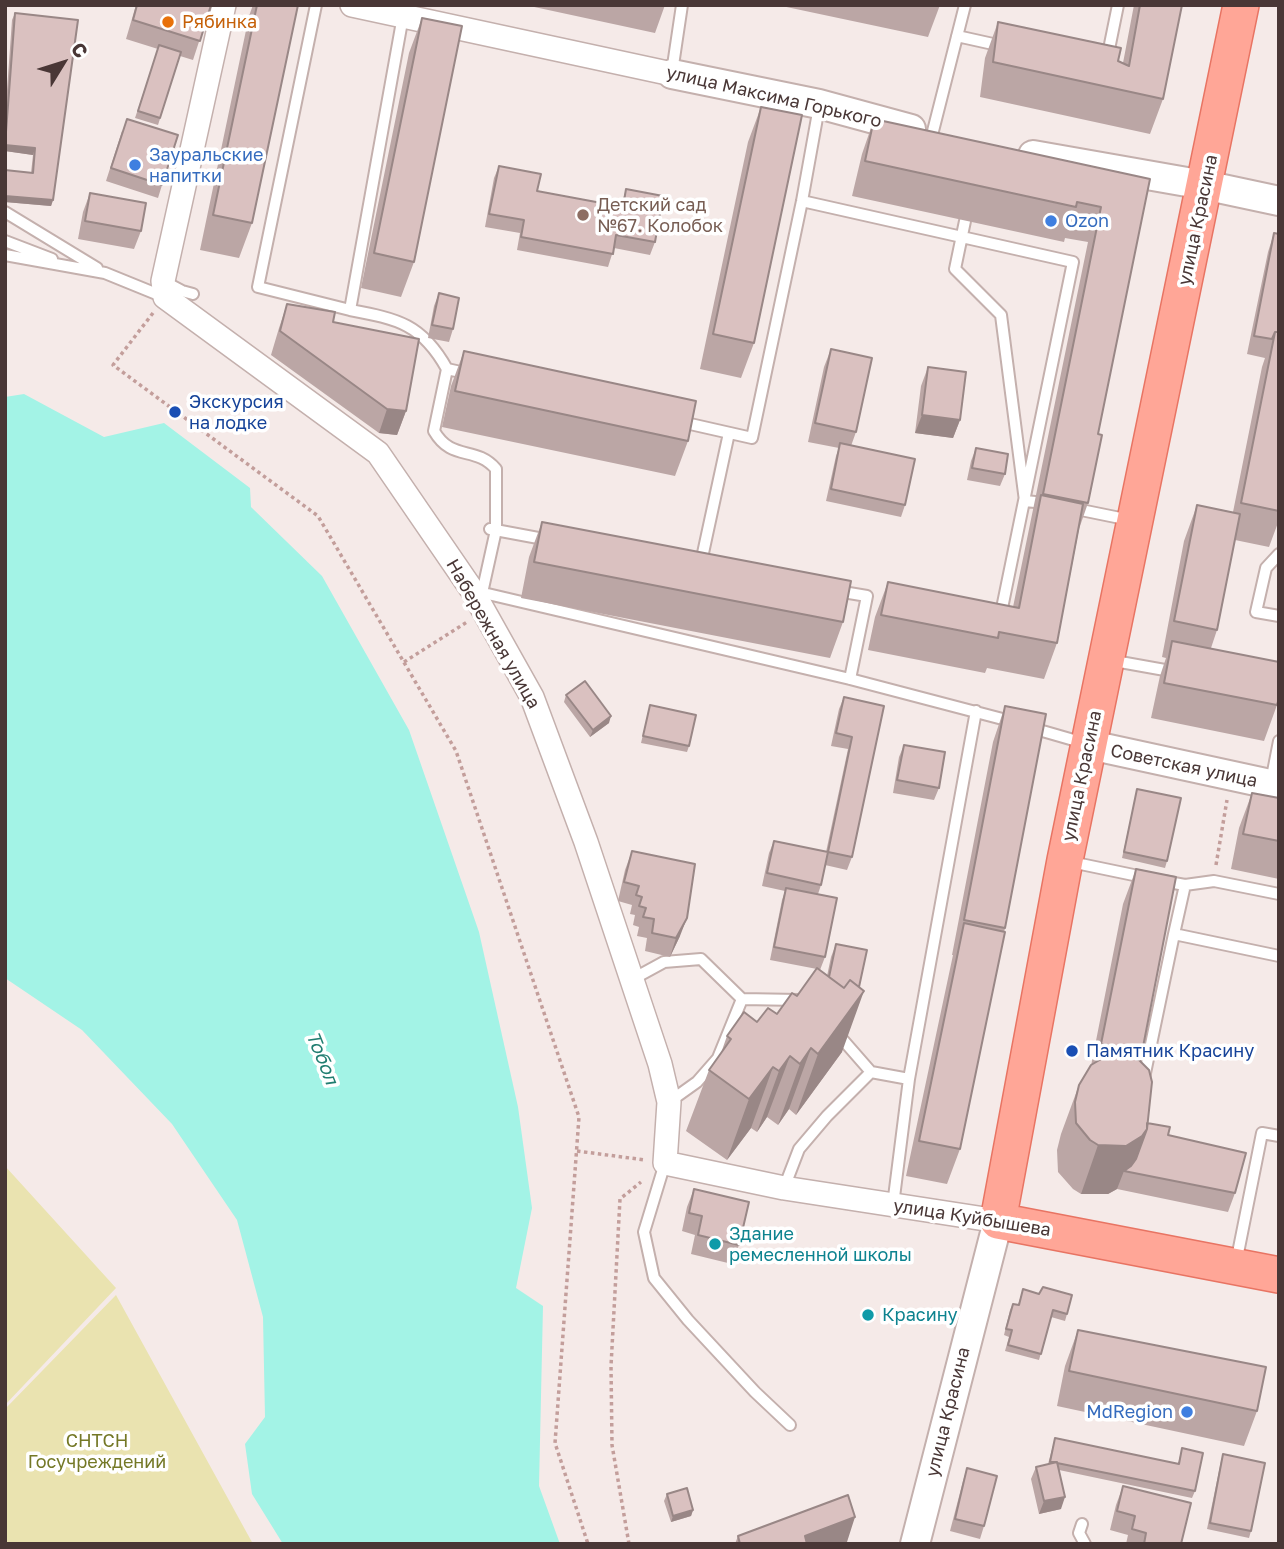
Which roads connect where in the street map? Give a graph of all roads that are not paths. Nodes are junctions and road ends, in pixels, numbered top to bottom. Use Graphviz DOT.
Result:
graph roads {
  1 [pos="224,5"];
  2 [pos="316,5"];
  3 [pos="352,5"];
  4 [pos="682,5"];
  5 [pos="965,5"];
  6 [pos="1118,5"];
  7 [pos="1241,5"];
  8 [pos="402,16"];
  9 [pos="957,36"];
  10 [pos="1011,48"];
  11 [pos="1104,71"];
  12 [pos="672,74"];
  13 [pos="819,104"];
  14 [pos="944,138"];
  15 [pos="1009,150"];
  16 [pos="1205,185"];
  17 [pos="802,201"];
  18 [pos="1279,201"];
  19 [pos="5,212"];
  20 [pos="965,221"];
  21 [pos="962,237"];
  22 [pos="5,242"];
  23 [pos="5,255"];
  24 [pos="64,265"];
  25 [pos="105,273"];
  26 [pos="164,289"];
  27 [pos="193,294"];
  28 [pos="350,310"];
  29 [pos="447,369"];
  30 [pos="488,378"];
  31 [pos="662,417"];
  32 [pos="729,432"];
  33 [pos="1030,502"];
  34 [pos="1081,510"];
  35 [pos="1136,521"];
  36 [pos="493,529"];
  37 [pos="564,543"];
  38 [pos="1279,554"];
  39 [pos="686,566"];
  40 [pos="699,568"];
  41 [pos="712,570"];
  42 [pos="829,589"];
  43 [pos="479,598"];
  44 [pos="1279,616"];
  45 [pos="986,624"];
  46 [pos="1107,659"];
  47 [pos="1186,674"];
  48 [pos="850,679"];
  49 [pos="976,711"];
  50 [pos="1279,741"];
  51 [pos="1090,745"];
  52 [pos="1275,785"];
  53 [pos="1065,860"];
  54 [pos="1185,885"];
  55 [pos="1279,894"];
  56 [pos="1174,934"];
  57 [pos="1279,956"];
  58 [pos="631,980"];
  59 [pos="742,999"];
  60 [pos="809,1000"];
  61 [pos="827,1021"];
  62 [pos="872,1072"];
  63 [pos="909,1079"];
  64 [pos="1142,1086"];
  65 [pos="669,1102"];
  66 [pos="1279,1136"];
  67 [pos="664,1163"];
  68 [pos="784,1188"];
  69 [pos="893,1205"];
  70 [pos="998,1221"];
  71 [pos="1236,1266"];
  72 [pos="1279,1275"];
  73 [pos="790,1425"];
  74 [pos="1082,1524"];
  75 [pos="915,1544"];
  76 [pos="1085,1544"];
  1 -- 26 [label="street"];
  2 -- 28 [label="lane"];
  3 -- 8 [label="street, улица Максима Горького"];
  4 -- 12 [label="lane"];
  5 -- 9 [label="lane"];
  6 -- 11 [label="lane"];
  7 -- 16 [label="main road, улица Красина"];
  8 -- 12 [label="street, улица Максима Горького"];
  8 -- 28 [label="lane"];
  9 -- 10 [label="lane"];
  9 -- 14 [label="lane"];
  12 -- 13 [label="street, улица Максима Горького"];
  13 -- 14 [label="street, улица Максима Горького"];
  13 -- 17 [label="lane"];
  15 -- 16 [label="street"];
  16 -- 18 [label="street"];
  16 -- 35 [label="main road, улица Красина"];
  17 -- 21 [label="lane"];
  17 -- 32 [label="lane"];
  19 -- 25 [label="lane"];
  20 -- 21 [label="lane"];
  21 -- 33 [label="lane"];
  21 -- 33 [label="lane"];
  22 -- 24 [label="lane"];
  23 -- 24 [label="lane"];
  24 -- 25 [label="lane"];
  25 -- 26 [label="lane"];
  26 -- 27 [label="lane"];
  26 -- 43 [label="street, Набережная улица"];
  28 -- 29 [label="lane"];
  29 -- 30 [label="lane"];
  29 -- 36 [label="lane"];
  31 -- 32 [label="lane"];
  32 -- 40 [label="lane"];
  33 -- 45 [label="lane"];
  34 -- 35 [label="lane"];
  35 -- 46 [label="main road, улица Красина"];
  36 -- 37 [label="lane"];
  36 -- 43 [label="lane"];
  38 -- 44 [label="lane"];
  39 -- 40 [label="lane"];
  40 -- 41 [label="lane"];
  42 -- 48 [label="lane"];
  43 -- 48 [label="lane"];
  43 -- 58 [label="street, Набережная улица"];
  46 -- 47 [label="lane"];
  46 -- 51 [label="main road, улица Красина"];
  48 -- 49 [label="lane"];
  49 -- 51 [label="lane"];
  49 -- 63 [label="lane"];
  50 -- 52 [label="lane"];
  51 -- 52 [label="street, Советская улица"];
  51 -- 53 [label="main road, улица Красина"];
  53 -- 54 [label="lane"];
  53 -- 70 [label="main road, улица Красина"];
  54 -- 55 [label="lane"];
  54 -- 56 [label="lane"];
  56 -- 57 [label="lane"];
  56 -- 64 [label="lane"];
  58 -- 59 [label="lane"];
  58 -- 65 [label="street, Набережная улица"];
  59 -- 60 [label="lane"];
  59 -- 65 [label="lane"];
  61 -- 62 [label="lane"];
  62 -- 63 [label="lane"];
  62 -- 68 [label="lane"];
  63 -- 69 [label="lane"];
  65 -- 67 [label="street, Набережная улица"];
  66 -- 71 [label="lane"];
  67 -- 68 [label="street, улица Куйбышева"];
  67 -- 73 [label="lane"];
  68 -- 69 [label="street, улица Куйбышева"];
  69 -- 70 [label="street, улица Куйбышева"];
  70 -- 71 [label="main road, улица Куйбышева"];
  70 -- 75 [label="street, улица Красина"];
  71 -- 72 [label="main road, улица Куйбышева"];
  74 -- 76 [label="lane"];
}
